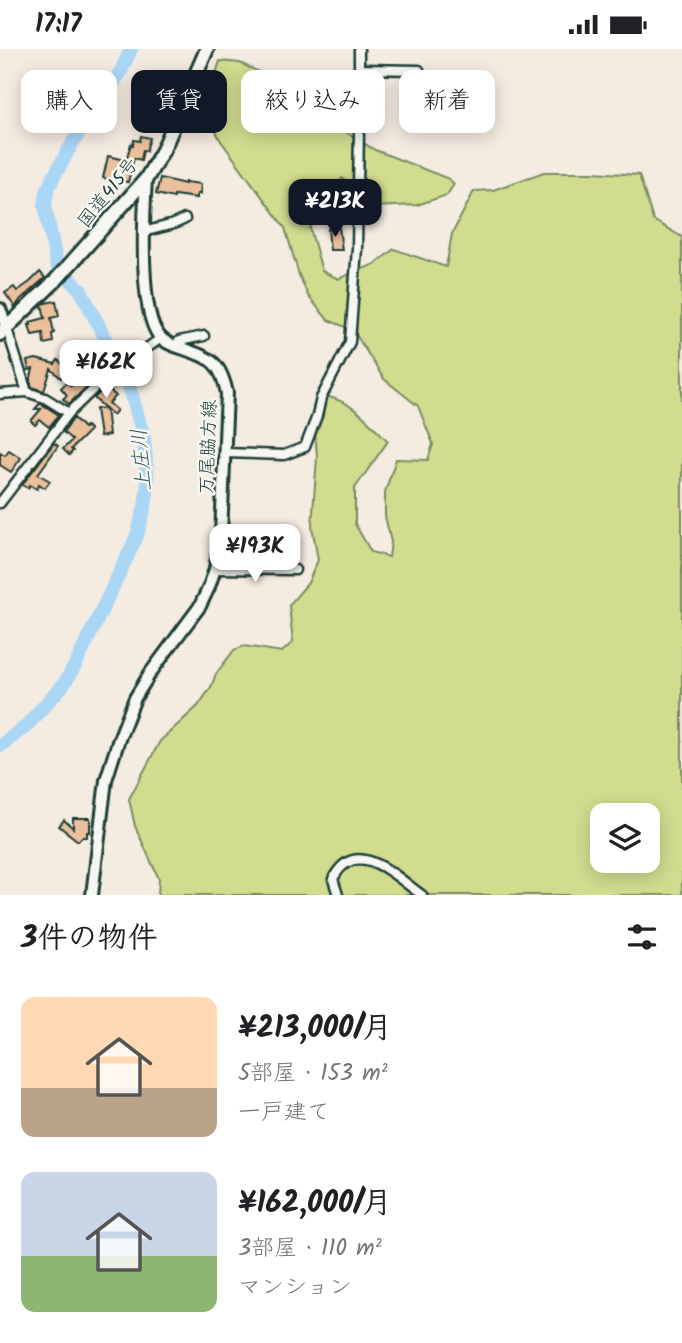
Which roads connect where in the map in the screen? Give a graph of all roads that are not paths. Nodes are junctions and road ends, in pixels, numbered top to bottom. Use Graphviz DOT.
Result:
graph roads {
  1 [pos="207,49"];
  2 [pos="359,49"];
  3 [pos="359,69"];
  4 [pos="419,70"];
  5 [pos="146,179"];
  6 [pos="186,219"];
  7 [pos="143,232"];
  8 [pos="0,309"];
  9 [pos="3,332"];
  10 [pos="204,336"];
  11 [pos="161,338"];
  12 [pos="176,346"];
  13 [pos="27,392"];
  14 [pos="0,394"];
  15 [pos="69,413"];
  16 [pos="225,453"];
  17 [pos="0,503"];
  18 [pos="215,569"];
  19 [pos="295,570"];
  20 [pos="92,895"];
  21 [pos="338,895"];
  22 [pos="422,895"];
  1 -- 5 [label="highway, 国道415号"];
  2 -- 3 [label="street"];
  3 -- 4 [label="street"];
  3 -- 16 [label="street"];
  5 -- 7 [label="main road"];
  5 -- 9 [label="highway, 国道415号"];
  6 -- 7 [label="street"];
  7 -- 11 [label="main road"];
  8 -- 9 [label="main road"];
  9 -- 13 [label="street"];
  10 -- 12 [label="street"];
  11 -- 12 [label="main road, 万尾脇方線"];
  11 -- 15 [label="street"];
  12 -- 16 [label="main road, 万尾脇方線"];
  13 -- 14 [label="street"];
  13 -- 15 [label="street"];
  15 -- 17 [label="street"];
  16 -- 18 [label="main road, 万尾脇方線"];
  18 -- 19 [label="street"];
  18 -- 20 [label="main road, 万尾脇方線"];
  21 -- 22 [label="street"];
}
